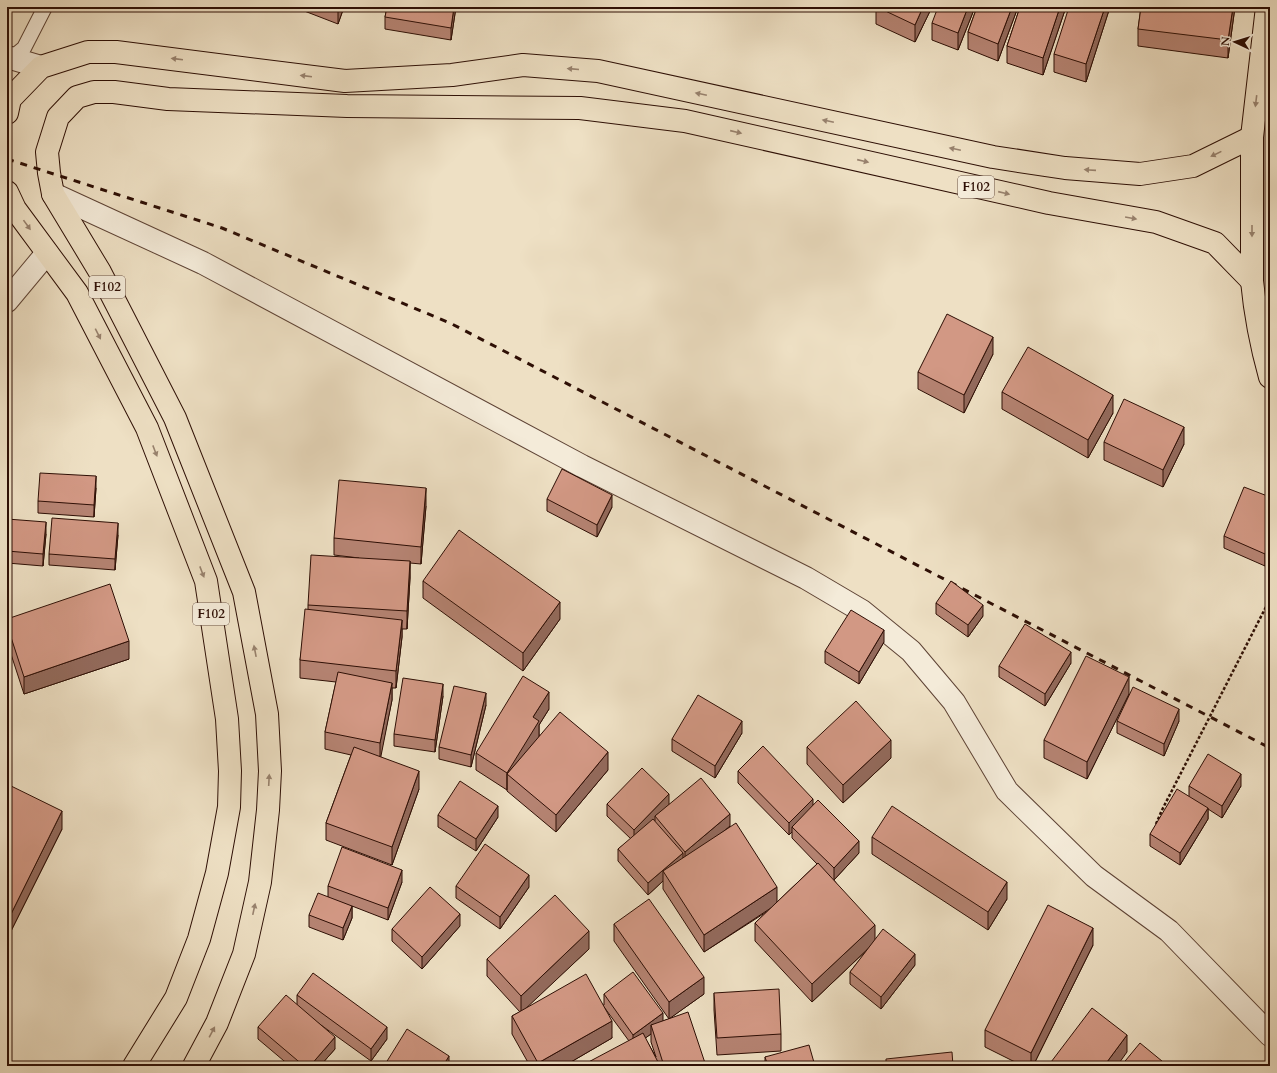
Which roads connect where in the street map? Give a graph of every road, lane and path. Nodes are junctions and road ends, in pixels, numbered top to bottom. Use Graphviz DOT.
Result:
graph roads {
  1 [pos="45,7"];
  2 [pos="1267,7"];
  3 [pos="9,58"];
  4 [pos="41,67"];
  5 [pos="7,113"];
  6 [pos="1252,137"];
  7 [pos="7,192"];
  8 [pos="53,194"];
  9 [pos="47,253"];
  10 [pos="1252,281"];
  11 [pos="7,301"];
  12 [pos="1270,377"];
  13 [pos="1270,599"];
  14 [pos="1156,825"];
  15 [pos="1270,1035"];
  16 [pos="134,1066"];
  17 [pos="194,1066"];
  1 -- 3 [label="lane"];
  2 -- 6 [label="main road, one-way"];
  3 -- 4 [label="street"];
  4 -- 5 [label="main road"];
  6 -- 4 [label="main road, one-way"];
  6 -- 10 [label="main road, one-way"];
  7 -- 9 [label="main road, F102, one-way"];
  8 -- 10 [label="main road, F102, one-way"];
  8 -- 15 [label="street"];
  17 -- 8 [label="main road, F102, one-way"];
  9 -- 11 [label="street"];
  9 -- 16 [label="main road, F102, one-way"];
  10 -- 12 [label="main road"];
  13 -- 14 [label="path, bridge"];
}
